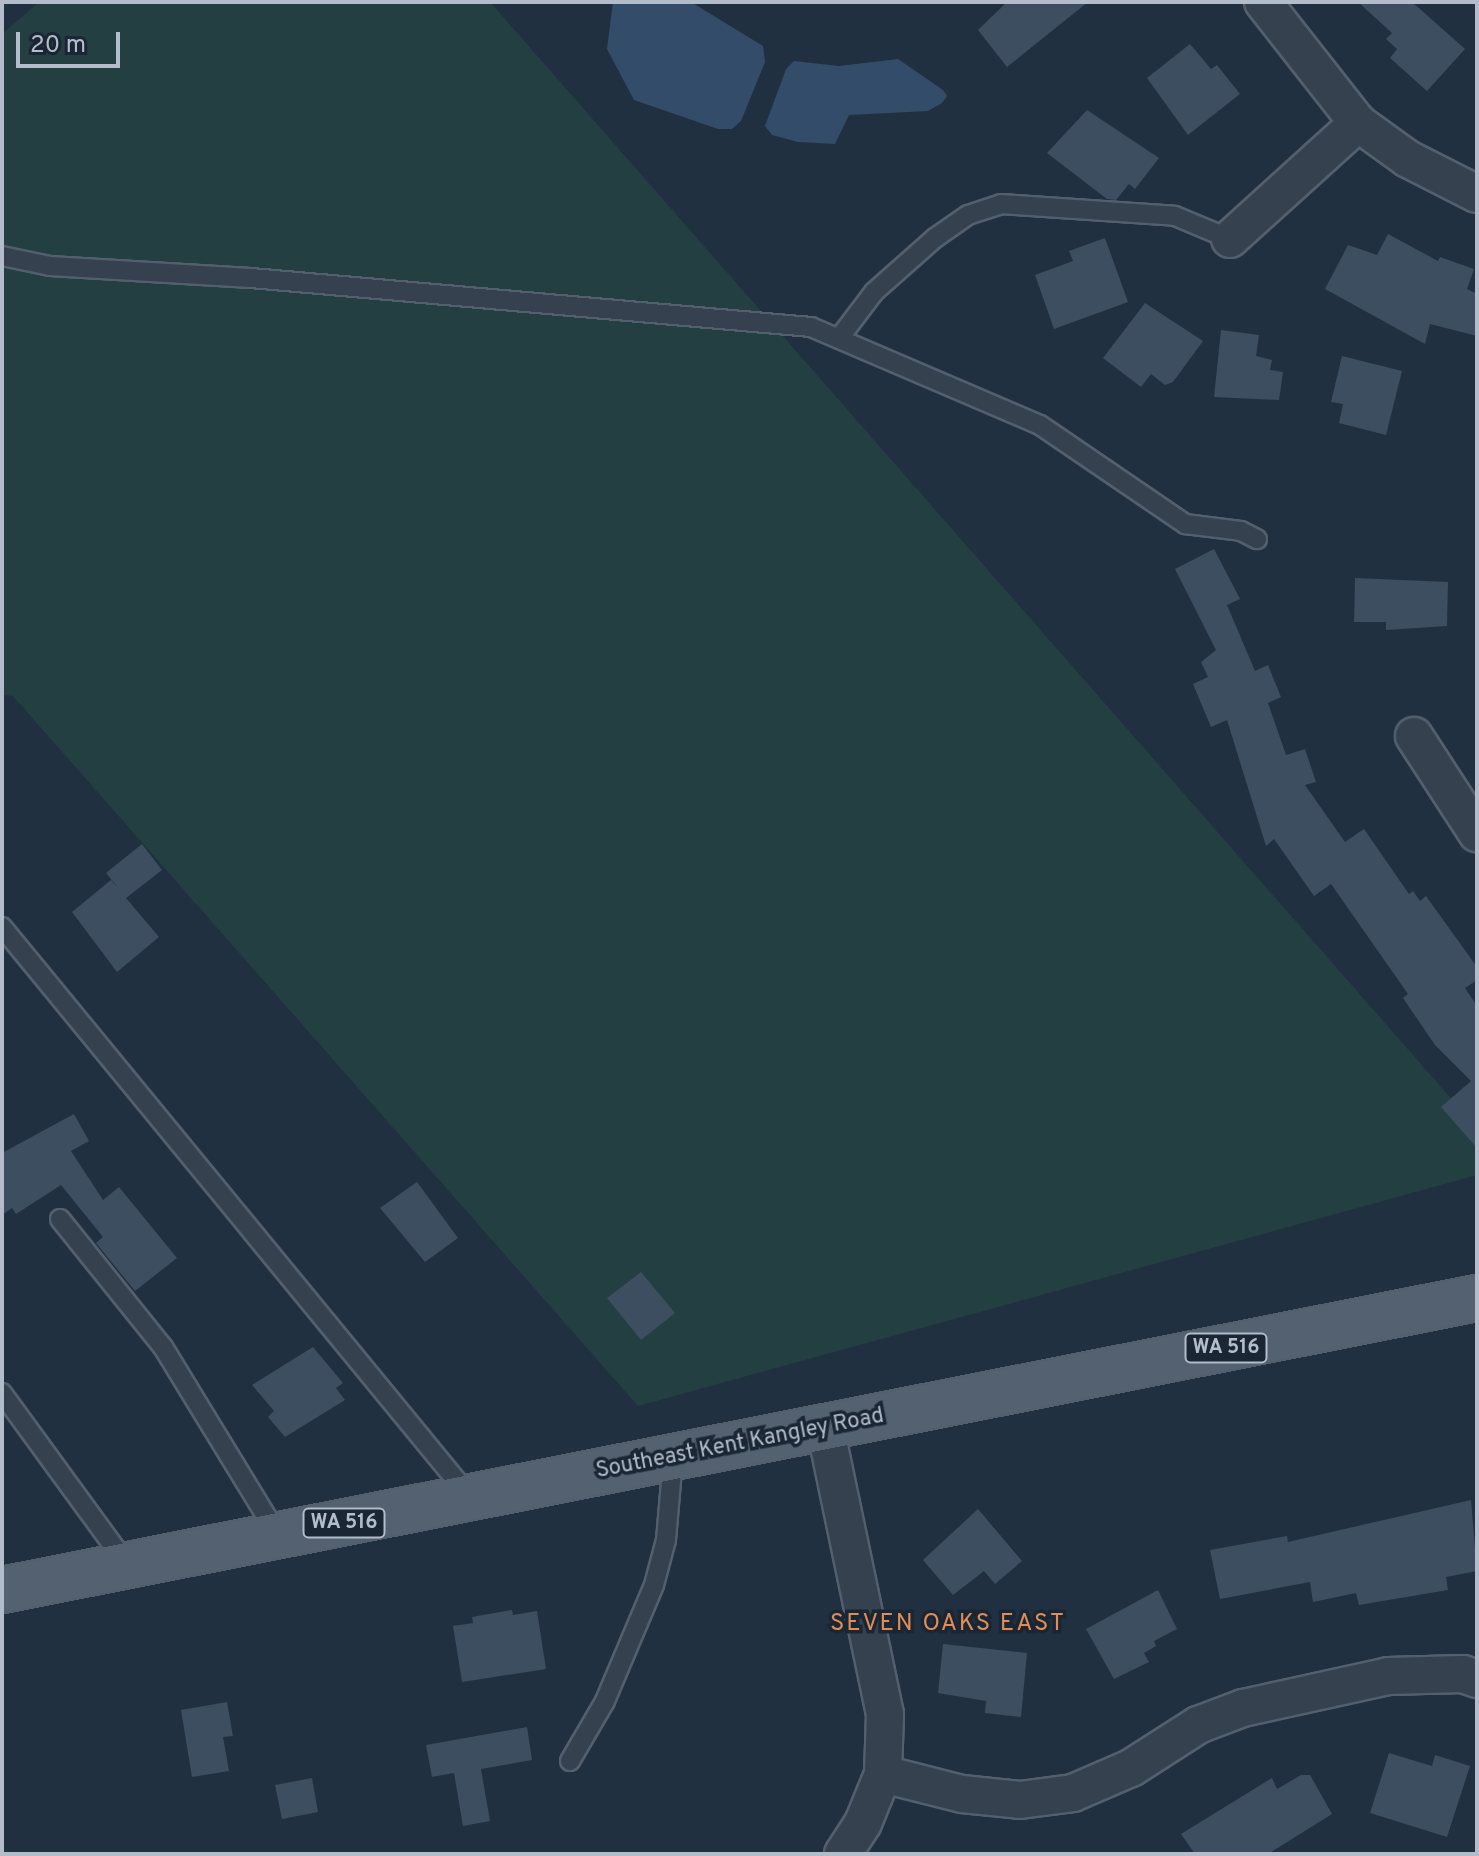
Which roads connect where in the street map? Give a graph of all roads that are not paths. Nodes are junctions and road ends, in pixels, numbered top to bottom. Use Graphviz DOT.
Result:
graph roads {
  1 [pos="1263,2"];
  2 [pos="1358,123"];
  3 [pos="1477,194"];
  4 [pos="1230,239"];
  5 [pos="2,256"];
  6 [pos="840,337"];
  7 [pos="1257,539"];
  8 [pos="1414,736"];
  9 [pos="1477,833"];
  10 [pos="2,927"];
  11 [pos="60,1219"];
  12 [pos="1477,1298"];
  13 [pos="2,1393"];
  14 [pos="825,1427"];
  15 [pos="673,1458"];
  16 [pos="471,1498"];
  17 [pos="279,1536"];
  18 [pos="128,1565"];
  19 [pos="2,1590"];
  20 [pos="1477,1679"];
  21 [pos="570,1761"];
  22 [pos="883,1774"];
  23 [pos="843,1854"];
  1 -- 2 [label="street"];
  2 -- 3 [label="street"];
  2 -- 4 [label="street"];
  4 -- 6 [label="lane"];
  5 -- 6 [label="lane"];
  6 -- 7 [label="lane"];
  8 -- 9 [label="street"];
  10 -- 16 [label="lane"];
  11 -- 17 [label="lane"];
  12 -- 14 [label="main road, Southeast Kent Kangley Road / WA 516"];
  13 -- 18 [label="lane"];
  14 -- 15 [label="main road, Southeast Kent Kangley Road / WA 516"];
  14 -- 22 [label="street"];
  15 -- 16 [label="main road, Southeast Kent Kangley Road / WA 516"];
  15 -- 21 [label="lane"];
  16 -- 17 [label="main road, Southeast Kent Kangley Road / WA 516"];
  17 -- 18 [label="main road, Southeast Kent Kangley Road / WA 516"];
  18 -- 19 [label="main road, Southeast Kent Kangley Road / WA 516"];
  20 -- 22 [label="street"];
  22 -- 23 [label="street"];
}
